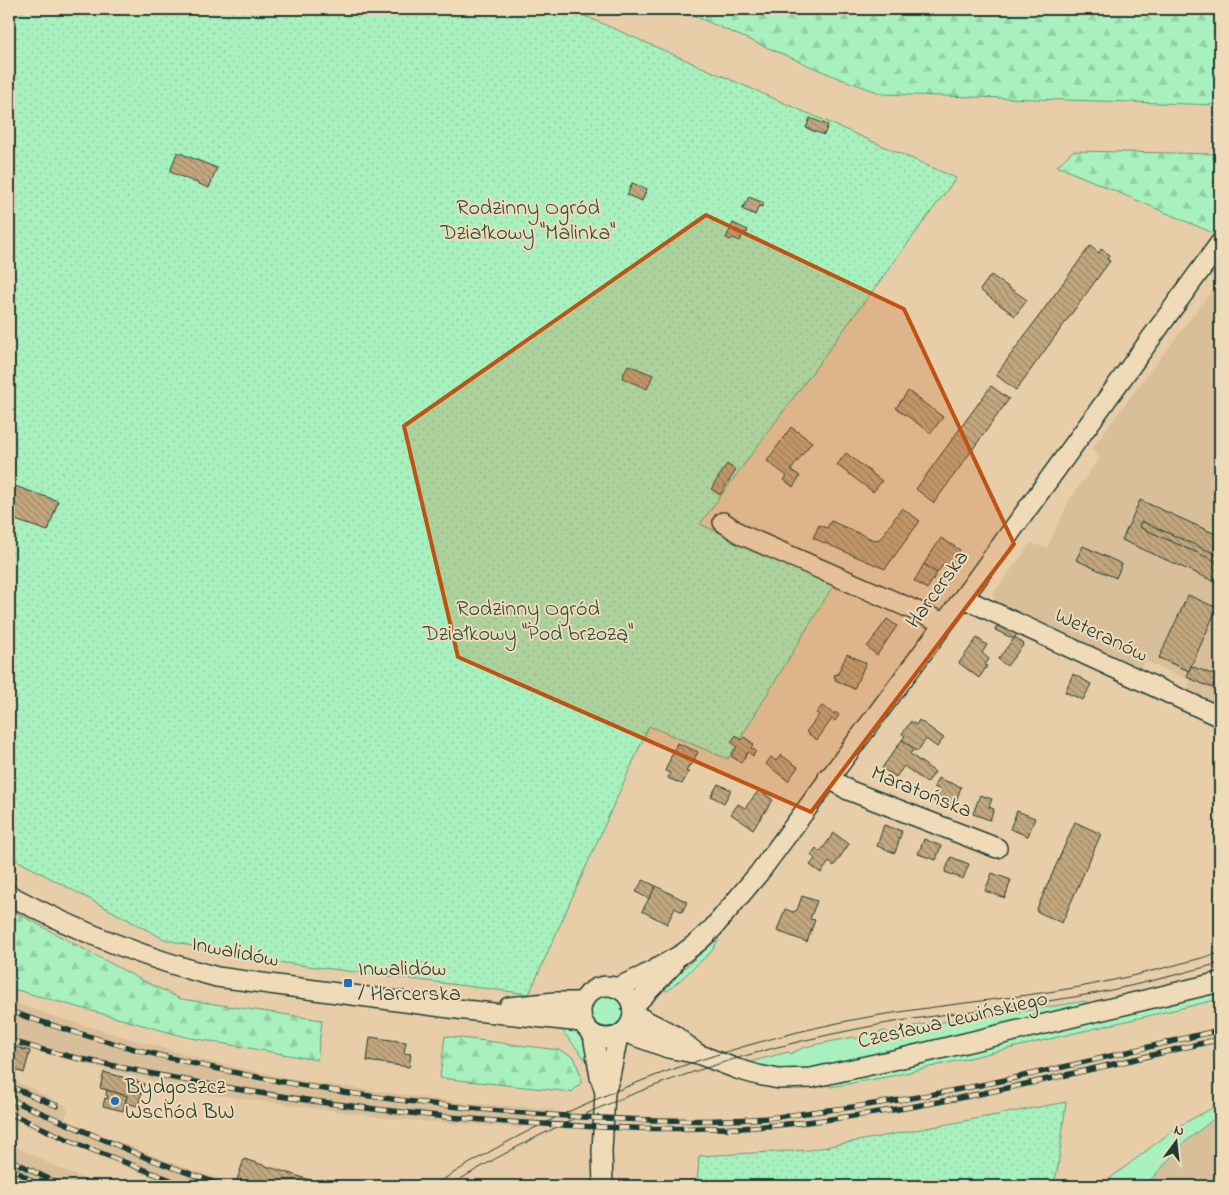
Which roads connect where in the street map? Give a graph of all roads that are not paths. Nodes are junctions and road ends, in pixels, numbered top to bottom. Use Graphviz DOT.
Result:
graph roads {
  1 [pos="1220,243"];
  2 [pos="723,522"];
  3 [pos="963,598"];
  4 [pos="944,623"];
  5 [pos="1220,717"];
  6 [pos="828,778"];
  7 [pos="997,848"];
  8 [pos="9,895"];
  9 [pos="682,954"];
  10 [pos="1220,982"];
  11 [pos="616,988"];
  12 [pos="583,1002"];
  13 [pos="466,1010"];
  14 [pos="633,1011"];
  15 [pos="588,1028"];
  16 [pos="621,1034"];
  17 [pos="698,1054"];
  18 [pos="605,1092"];
  19 [pos="603,1186"];
  1 -- 3 [label="street, Harcerska"];
  2 -- 4 [label="street"];
  3 -- 4 [label="street, Harcerska"];
  3 -- 5 [label="street, Weteranów"];
  4 -- 6 [label="street, Harcerska"];
  6 -- 7 [label="street, Maratońska"];
  6 -- 9 [label="street, Harcerska"];
  8 -- 13 [label="street, Inwalidów"];
  9 -- 11 [label="street, Harcerska"];
  9 -- 14 [label="street, Harcerska"];
  10 -- 17 [label="street, Czesława Lewińskiego"];
  11 -- 12 [label="street"];
  11 -- 14 [label="street"];
  12 -- 13 [label="street, Inwalidów"];
  12 -- 15 [label="street"];
  13 -- 15 [label="street, Inwalidów"];
  14 -- 16 [label="street"];
  14 -- 17 [label="street, Czesława Lewińskiego"];
  15 -- 16 [label="street"];
  15 -- 18 [label="street"];
  16 -- 17 [label="street, Czesława Lewińskiego"];
  16 -- 18 [label="street"];
  18 -- 19 [label="street"];
}
